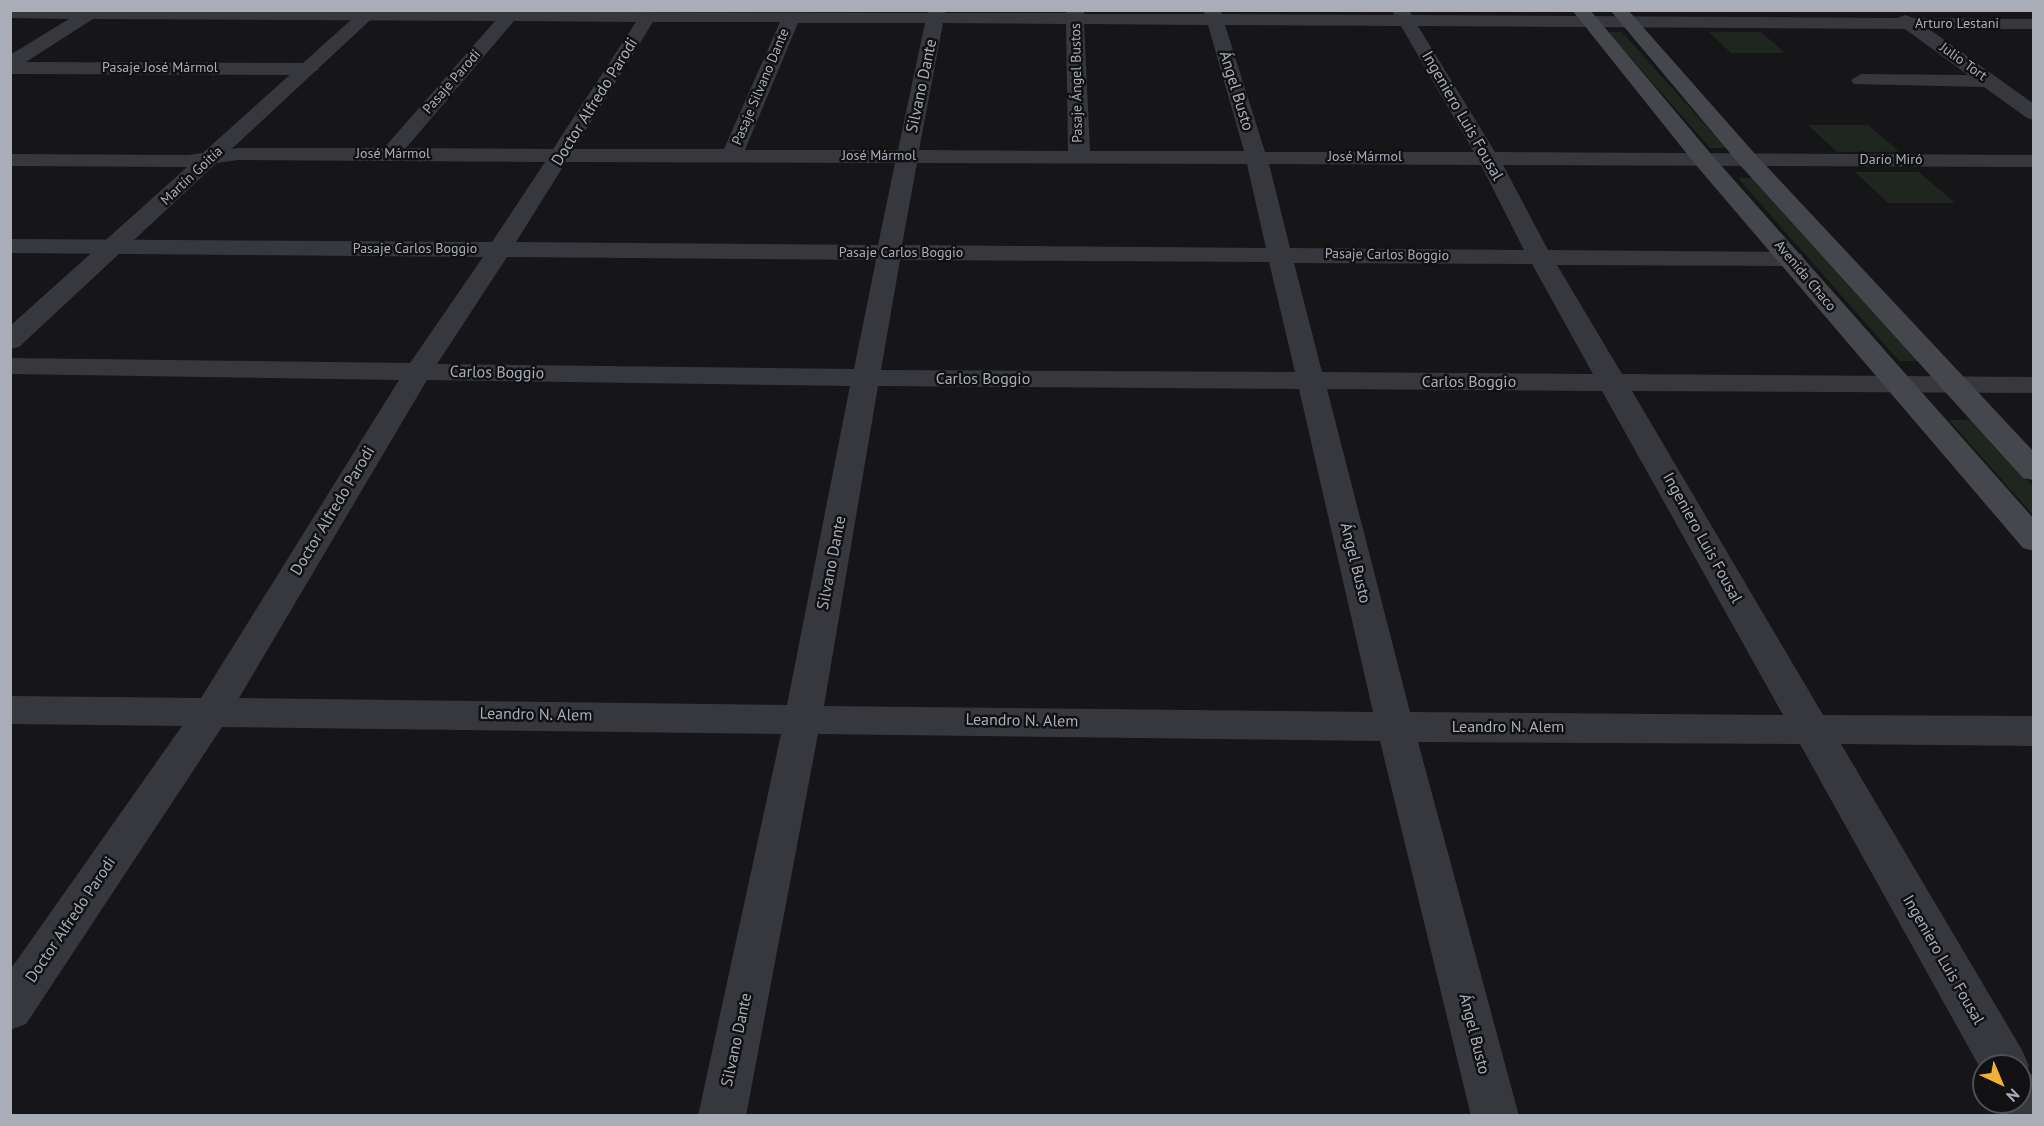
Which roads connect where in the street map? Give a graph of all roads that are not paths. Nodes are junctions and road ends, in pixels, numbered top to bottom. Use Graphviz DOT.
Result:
graph roads {
  1 [pos="1892,10"];
  2 [pos="93,12"];
  3 [pos="371,12"];
  4 [pos="10,13"];
  5 [pos="512,13"];
  6 [pos="650,13"];
  7 [pos="937,14"];
  8 [pos="1076,14"];
  9 [pos="1213,15"];
  10 [pos="1402,15"];
  11 [pos="1584,15"];
  12 [pos="1623,16"];
  13 [pos="791,17"];
  14 [pos="1910,24"];
  15 [pos="2034,24"];
  16 [pos="10,66"];
  17 [pos="309,69"];
  18 [pos="1861,80"];
  19 [pos="1988,81"];
  20 [pos="2034,114"];
  21 [pos="390,154"];
  22 [pos="561,156"];
  23 [pos="732,156"];
  24 [pos="907,156"];
  25 [pos="1079,156"];
  26 [pos="1256,157"];
  27 [pos="211,158"];
  28 [pos="1488,158"];
  29 [pos="1703,159"];
  30 [pos="10,160"];
  31 [pos="1748,160"];
  32 [pos="2034,160"];
  33 [pos="10,246"];
  34 [pos="115,246"];
  35 [pos="500,249"];
  36 [pos="889,254"];
  37 [pos="1280,254"];
  38 [pos="1540,257"];
  39 [pos="1792,259"];
  40 [pos="10,341"];
  41 [pos="10,366"];
  42 [pos="418,372"];
  43 [pos="866,378"];
  44 [pos="1311,381"];
  45 [pos="1614,383"];
  46 [pos="1897,384"];
  47 [pos="1955,385"];
  48 [pos="2034,385"];
  49 [pos="2034,471"];
  50 [pos="2034,540"];
  51 [pos="10,710"];
  52 [pos="212,712"];
  53 [pos="803,717"];
  54 [pos="1395,727"];
  55 [pos="1809,729"];
  56 [pos="2034,731"];
  57 [pos="10,1009"];
  58 [pos="1997,1054"];
  59 [pos="722,1116"];
  60 [pos="1495,1116"];
  1 -- 14 [label="street, Julio Tort"];
  2 -- 3 [label="street, Arturo Lestani"];
  2 -- 4 [label="street, Arturo Lestani"];
  2 -- 16 [label="street"];
  3 -- 5 [label="street, Arturo Lestani"];
  3 -- 17 [label="street, Martín Goitía"];
  5 -- 6 [label="street, Arturo Lestani"];
  5 -- 21 [label="street, Pasaje Parodi"];
  6 -- 13 [label="street, Arturo Lestani"];
  6 -- 22 [label="street, Doctor Alfredo Parodi"];
  7 -- 8 [label="street, Arturo Lestani"];
  7 -- 13 [label="street, Arturo Lestani"];
  7 -- 24 [label="street, Silvano Dante"];
  8 -- 9 [label="street, Arturo Lestani"];
  8 -- 25 [label="street, Pasaje Ángel Bustos"];
  9 -- 10 [label="street, Arturo Lestani"];
  9 -- 26 [label="street, Ángel Busto"];
  10 -- 11 [label="street, Arturo Lestani"];
  10 -- 28 [label="street, Ingeniero Luis Fousal"];
  11 -- 12 [label="street, Arturo Lestani"];
  11 -- 29 [label="main road, Avenida Chaco"];
  12 -- 14 [label="street, Arturo Lestani"];
  12 -- 31 [label="main road"];
  13 -- 23 [label="street, Pasaje Silvano Dante"];
  14 -- 15 [label="street, Arturo Lestani"];
  14 -- 19 [label="street, Julio Tort"];
  16 -- 17 [label="street, Pasaje José Mármol"];
  17 -- 27 [label="street, Martín Goitía"];
  18 -- 19 [label="street"];
  19 -- 20 [label="street, Julio Tort"];
  21 -- 22 [label="street, José Mármol"];
  21 -- 27 [label="street, José Mármol"];
  22 -- 23 [label="street, José Mármol"];
  22 -- 35 [label="street, Doctor Alfredo Parodi"];
  23 -- 24 [label="street, José Mármol"];
  24 -- 25 [label="street, José Mármol"];
  24 -- 36 [label="street, Silvano Dante"];
  25 -- 26 [label="street, José Mármol"];
  26 -- 28 [label="street, José Mármol"];
  26 -- 37 [label="street, Ángel Busto"];
  27 -- 30 [label="street, José Mármol"];
  27 -- 34 [label="street, Martín Goitía"];
  28 -- 29 [label="street, José Mármol"];
  28 -- 38 [label="street, Ingeniero Luis Fousal"];
  29 -- 31 [label="street, José Mármol"];
  29 -- 39 [label="main road, Avenida Chaco"];
  31 -- 32 [label="street, Darío Miró"];
  31 -- 47 [label="main road"];
  33 -- 34 [label="street, Pasaje Carlos Boggio"];
  34 -- 35 [label="street, Pasaje Carlos Boggio"];
  34 -- 40 [label="street, Martín Goitía"];
  35 -- 36 [label="street, Pasaje Carlos Boggio"];
  35 -- 42 [label="street, Doctor Alfredo Parodi"];
  36 -- 37 [label="street, Pasaje Carlos Boggio"];
  36 -- 43 [label="street, Silvano Dante"];
  37 -- 38 [label="street, Pasaje Carlos Boggio"];
  37 -- 44 [label="street, Ángel Busto"];
  38 -- 39 [label="street, Pasaje Carlos Boggio"];
  38 -- 45 [label="street, Ingeniero Luis Fousal"];
  39 -- 46 [label="main road, Avenida Chaco"];
  41 -- 42 [label="street, Carlos Boggio"];
  42 -- 43 [label="street, Carlos Boggio"];
  42 -- 52 [label="street, Doctor Alfredo Parodi"];
  43 -- 44 [label="street, Carlos Boggio"];
  43 -- 53 [label="street, Silvano Dante"];
  44 -- 45 [label="street, Carlos Boggio"];
  44 -- 54 [label="street, Ángel Busto"];
  45 -- 46 [label="street, Carlos Boggio"];
  45 -- 55 [label="street, Ingeniero Luis Fousal"];
  46 -- 47 [label="street, Carlos Boggio"];
  46 -- 50 [label="main road, Avenida Chaco"];
  47 -- 48 [label="street, Carlos Boggio"];
  47 -- 49 [label="main road"];
  51 -- 52 [label="street, Leandro N. Alem"];
  52 -- 53 [label="street, Leandro N. Alem"];
  52 -- 57 [label="street, Doctor Alfredo Parodi"];
  53 -- 54 [label="street, Leandro N. Alem"];
  53 -- 59 [label="street, Silvano Dante"];
  54 -- 55 [label="street, Leandro N. Alem"];
  54 -- 60 [label="street, Ángel Busto"];
  55 -- 56 [label="street, Leandro N. Alem"];
  55 -- 58 [label="street, Ingeniero Luis Fousal"];
}
